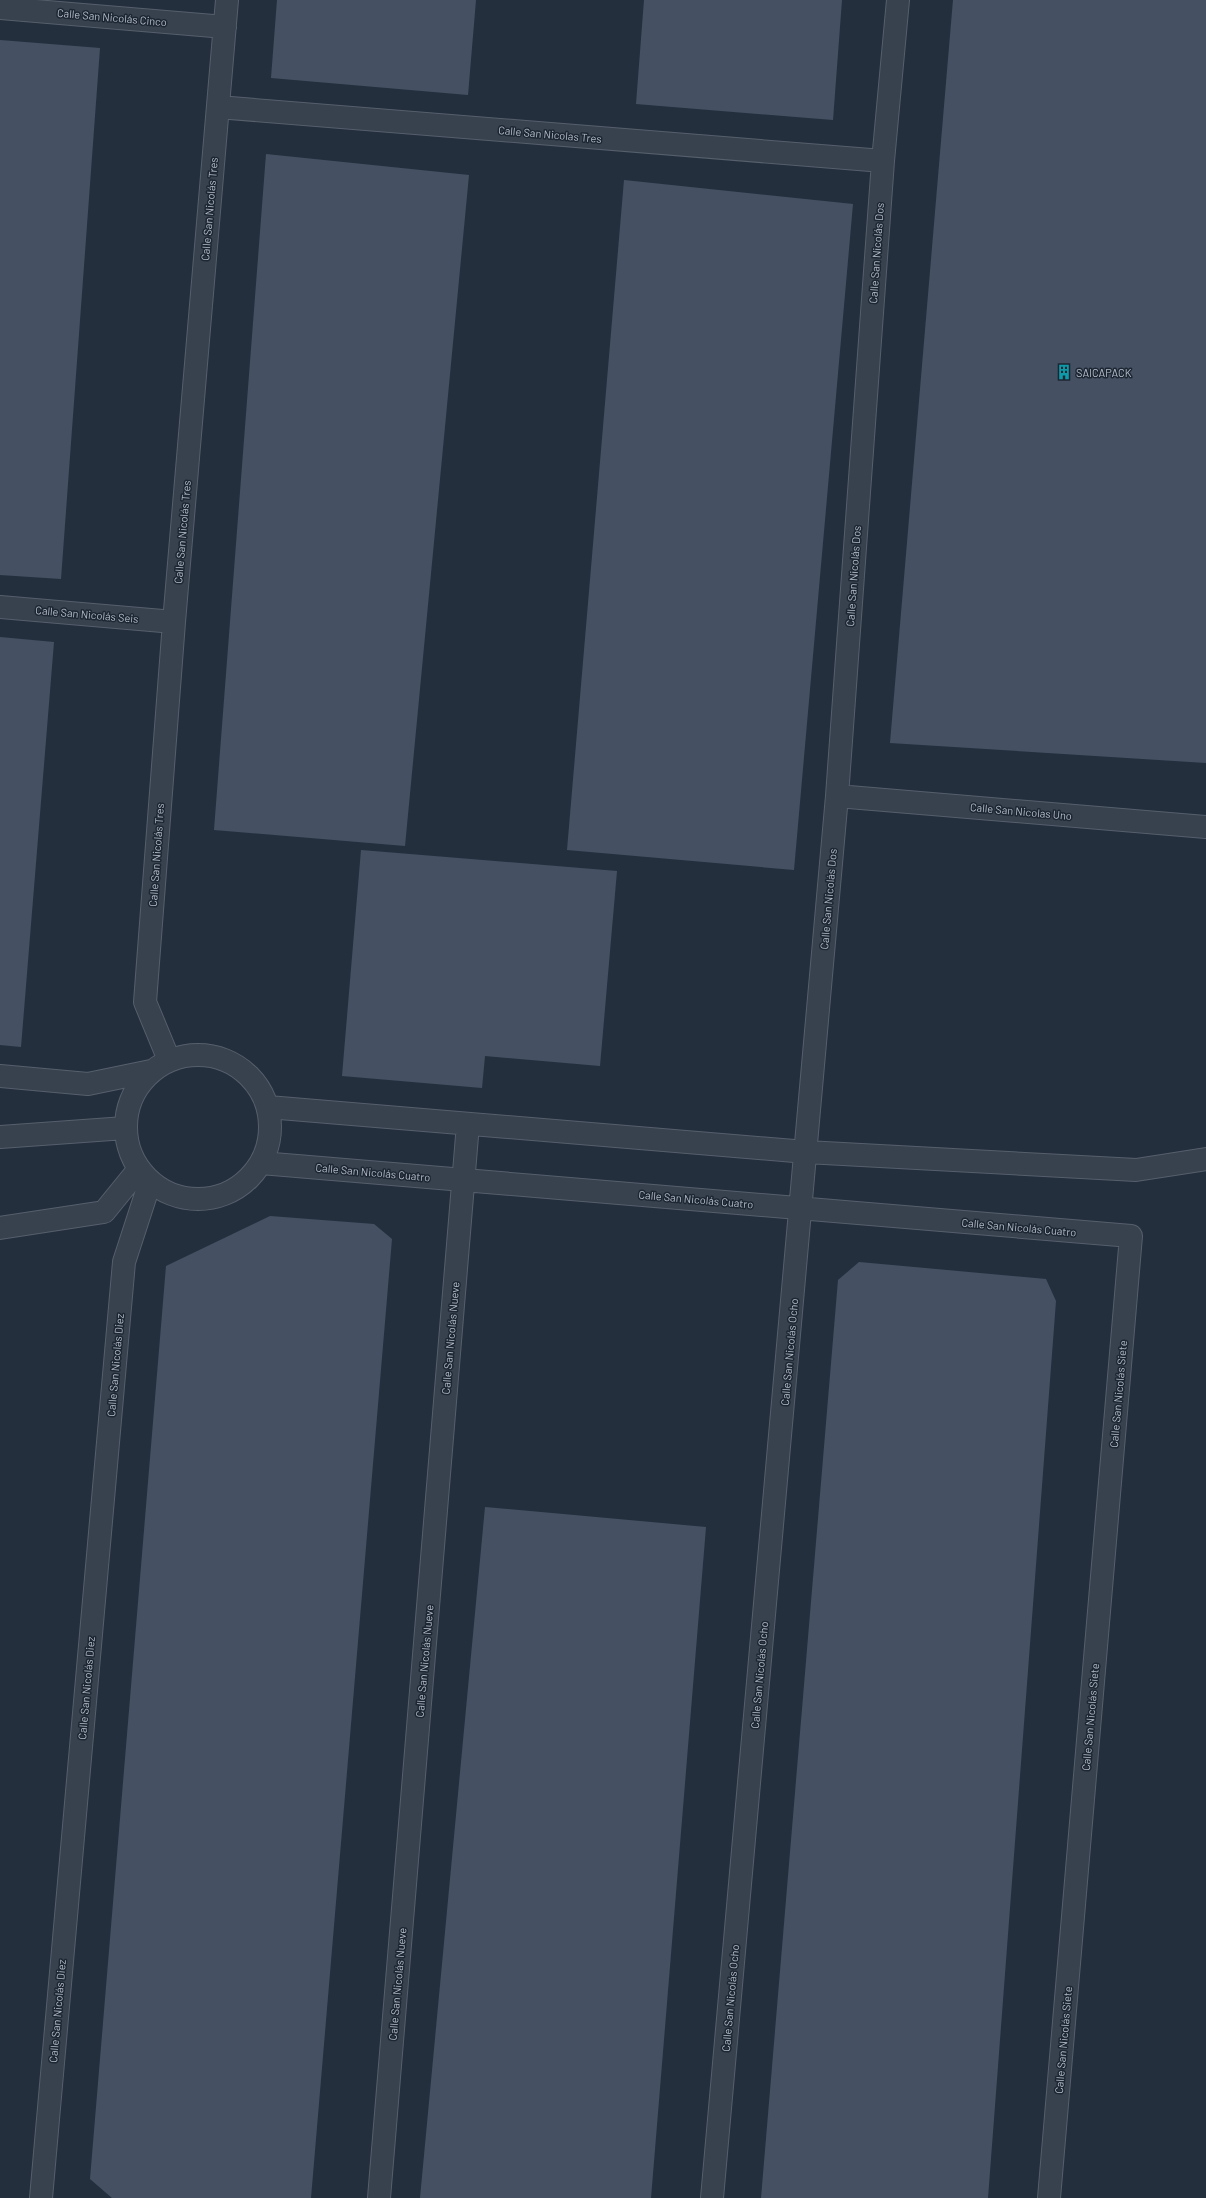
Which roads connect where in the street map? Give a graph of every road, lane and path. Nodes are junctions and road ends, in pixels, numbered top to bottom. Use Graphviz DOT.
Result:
graph roads {
  1 [pos="227,0"];
  2 [pos="898,0"];
  3 [pos="0,8"];
  4 [pos="225,27"];
  5 [pos="218,107"];
  6 [pos="883,161"];
  7 [pos="0,607"];
  8 [pos="174,622"];
  9 [pos="837,796"];
  10 [pos="1206,827"];
  11 [pos="160,1066"];
  12 [pos="0,1076"];
  13 [pos="268,1107"];
  14 [pos="468,1124"];
  15 [pos="125,1128"];
  16 [pos="0,1137"];
  17 [pos="806,1152"];
  18 [pos="1206,1159"];
  19 [pos="261,1163"];
  20 [pos="144,1176"];
  21 [pos="464,1180"];
  22 [pos="802,1208"];
  23 [pos="0,1228"];
  24 [pos="1131,1236"];
  25 [pos="41,2198"];
  26 [pos="379,2198"];
  27 [pos="712,2198"];
  28 [pos="1049,2198"];
  1 -- 4 [label="street, Calle San Nicolás Tres"];
  2 -- 6 [label="street, Calle San Nicolás Dos"];
  3 -- 4 [label="street, Calle San Nicolás Cinco"];
  4 -- 5 [label="street, Calle San Nicolás Tres"];
  5 -- 6 [label="street, Calle San Nicolas Tres"];
  5 -- 8 [label="street, Calle San Nicolás Tres"];
  6 -- 9 [label="street, Calle San Nicolás Dos"];
  7 -- 8 [label="street, Calle San Nicolás Seis"];
  8 -- 11 [label="street, Calle San Nicolás Tres"];
  9 -- 10 [label="street, Calle San Nicolas Uno"];
  9 -- 17 [label="street, Calle San Nicolás Dos"];
  11 -- 12 [label="street"];
  11 -- 13 [label="street"];
  11 -- 15 [label="street"];
  13 -- 14 [label="street"];
  13 -- 19 [label="street"];
  14 -- 17 [label="street"];
  14 -- 21 [label="street, Calle San Nicolás Nueve"];
  15 -- 16 [label="street"];
  15 -- 20 [label="street"];
  17 -- 18 [label="street"];
  17 -- 22 [label="street, Calle San Nicolás Ocho"];
  19 -- 20 [label="street"];
  19 -- 21 [label="street, Calle San Nicolás Cuatro"];
  20 -- 23 [label="street"];
  20 -- 25 [label="street, Calle San Nicolás Diez"];
  21 -- 22 [label="street, Calle San Nicolás Cuatro"];
  21 -- 26 [label="street, Calle San Nicolás Nueve"];
  22 -- 24 [label="street, Calle San Nicolás Cuatro"];
  22 -- 27 [label="street, Calle San Nicolás Ocho"];
  24 -- 28 [label="street, Calle San Nicolás Siete"];
}
